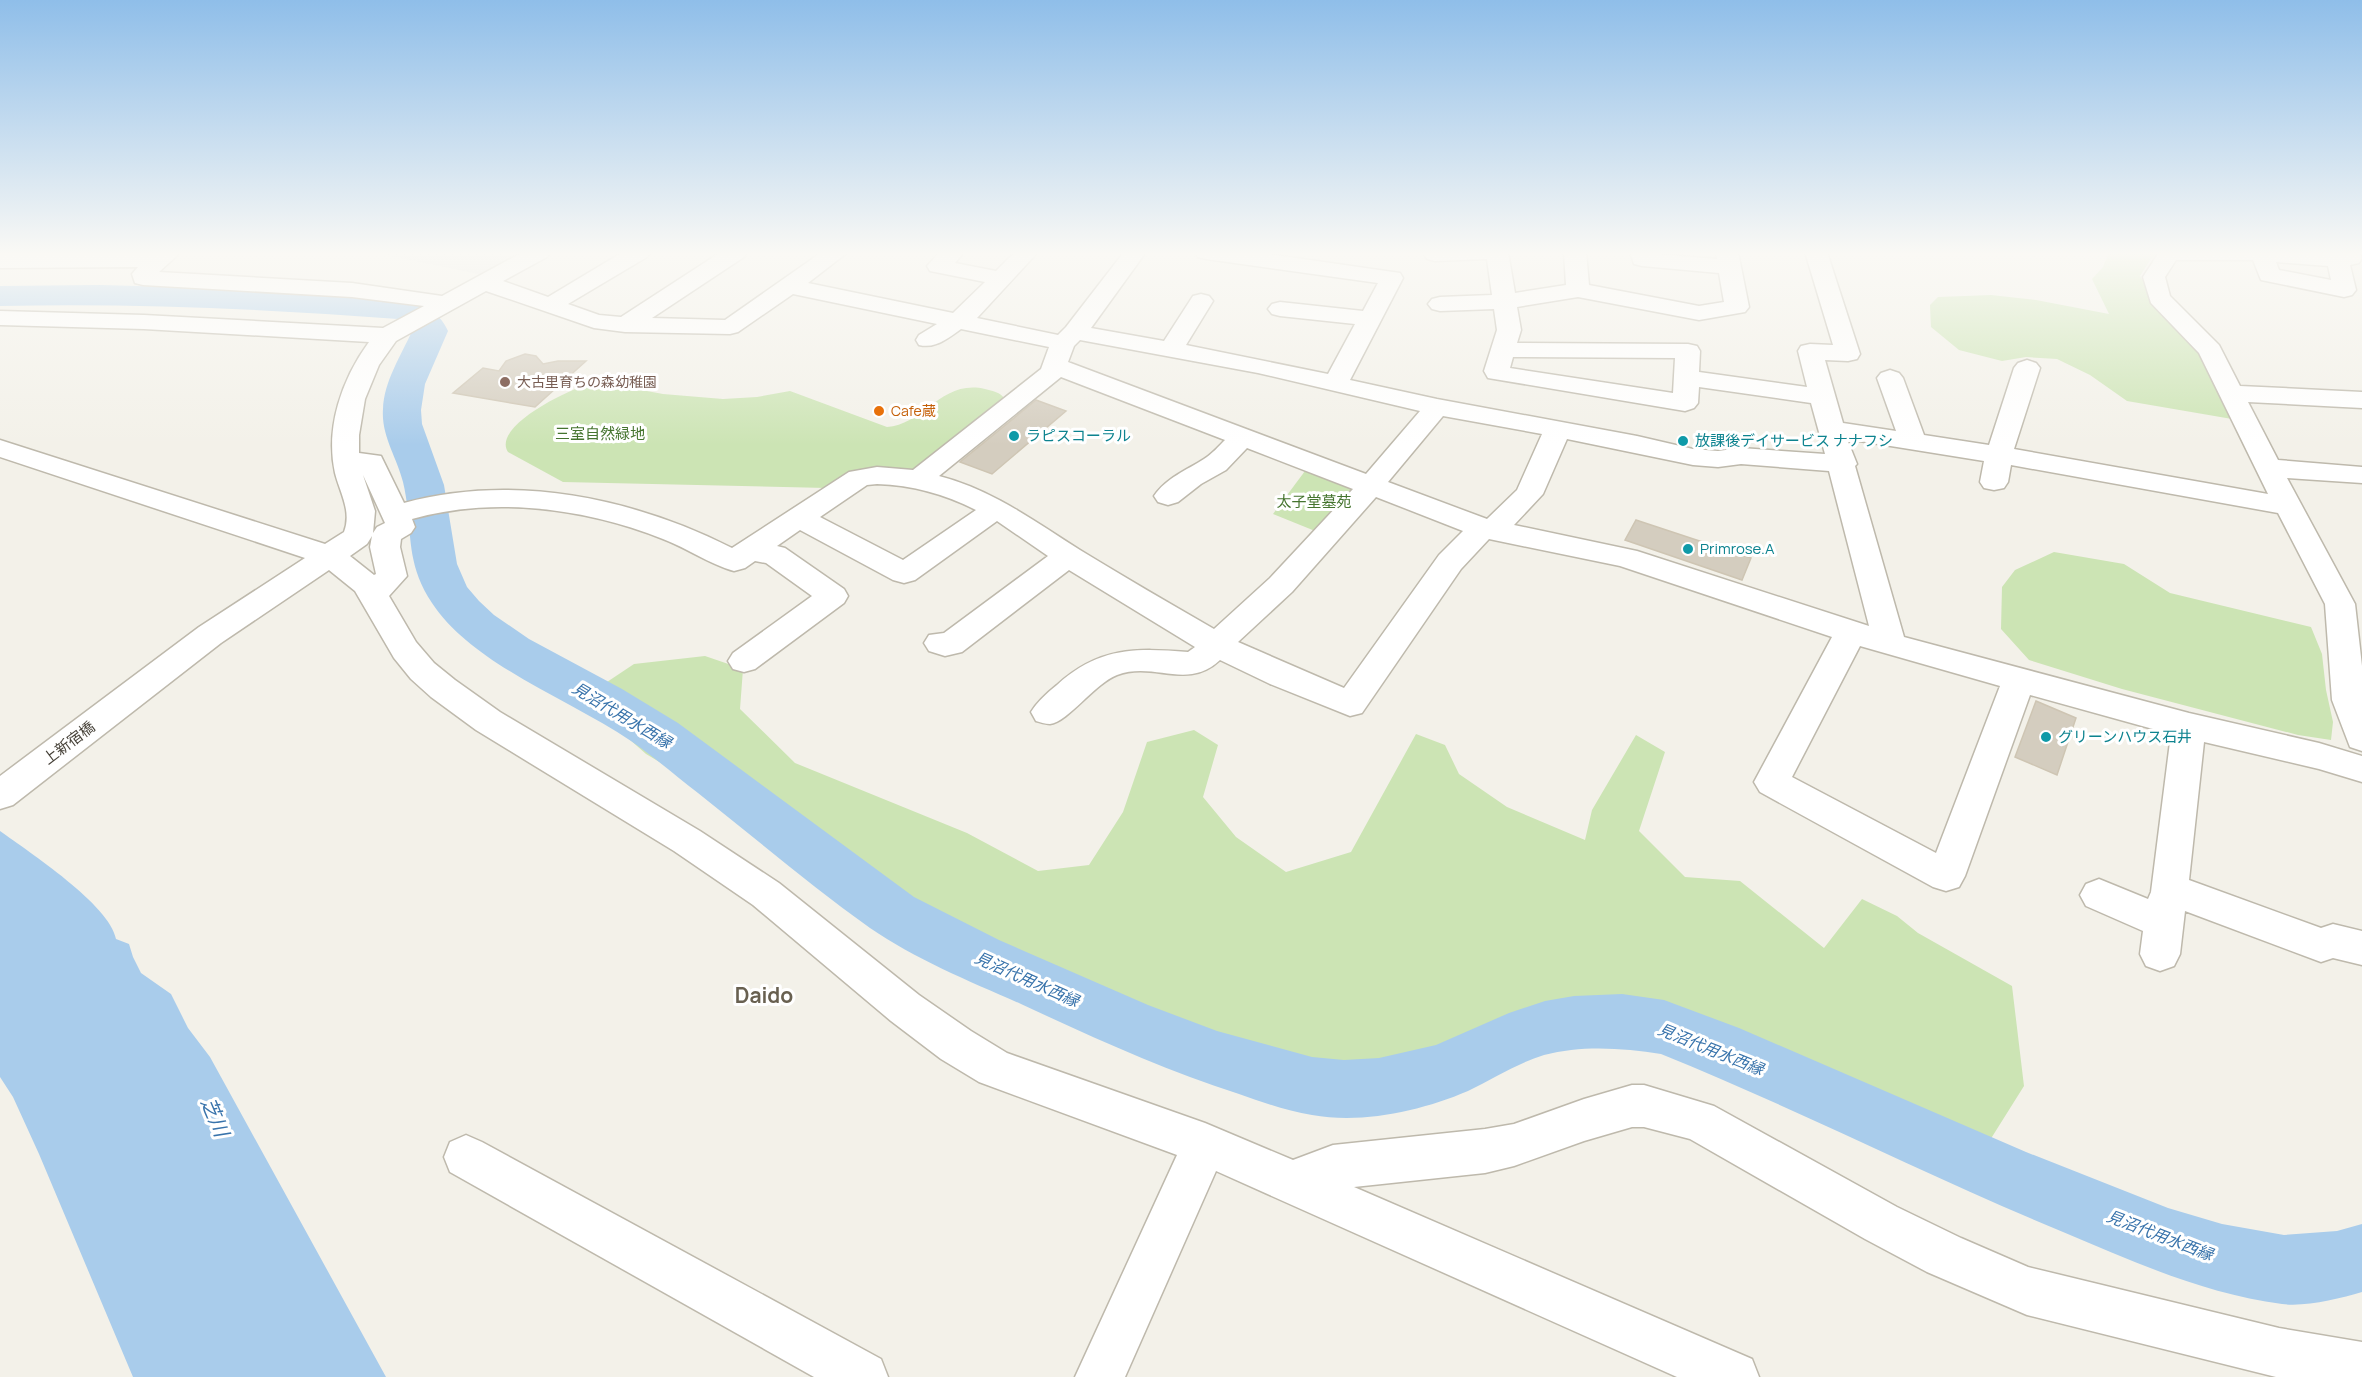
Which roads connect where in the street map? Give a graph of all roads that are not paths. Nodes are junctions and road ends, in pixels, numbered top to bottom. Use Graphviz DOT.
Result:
graph roads {
  1 [pos="426,316"];
  2 [pos="582,316"];
  3 [pos="638,316"];
  4 [pos="746,316"];
  5 [pos="936,316"];
  6 [pos="964,316"];
  7 [pos="1088,316"];
  8 [pos="1192,316"];
  9 [pos="1345,316"];
  10 [pos="1371,316"];
  11 [pos="1507,316"];
  12 [pos="1836,316"];
  13 [pos="2176,316"];
  14 [pos="0,318"];
  15 [pos="1370,319"];
  16 [pos="959,321"];
  17 [pos="625,325"];
  18 [pos="396,332"];
  19 [pos="928,340"];
  20 [pos="1065,347"];
  21 [pos="1172,349"];
  22 [pos="1500,362"];
  23 [pos="2027,368"];
  24 [pos="1687,378"];
  25 [pos="1890,378"];
  26 [pos="1336,383"];
  27 [pos="2232,393"];
  28 [pos="1821,397"];
  29 [pos="2362,400"];
  30 [pos="1437,407"];
  31 [pos="1484,415"];
  32 [pos="1557,429"];
  33 [pos="1833,429"];
  34 [pos="1243,437"];
  35 [pos="1913,442"];
  36 [pos="0,448"];
  37 [pos="1999,455"];
  38 [pos="346,460"];
  39 [pos="1843,464"];
  40 [pos="2268,468"];
  41 [pos="2362,475"];
  42 [pos="920,478"];
  43 [pos="1994,482"];
  44 [pos="1370,486"];
  45 [pos="1168,496"];
  46 [pos="2289,506"];
  47 [pos="996,509"];
  48 [pos="395,515"];
  49 [pos="800,518"];
  50 [pos="1488,529"];
  51 [pos="750,550"];
  52 [pos="326,556"];
  53 [pos="1068,556"];
  54 [pos="374,593"];
  55 [pos="1851,632"];
  56 [pos="940,643"];
  57 [pos="1217,645"];
  58 [pos="1890,645"];
  59 [pos="2354,646"];
  60 [pos="744,662"];
  61 [pos="2019,680"];
  62 [pos="1048,712"];
  63 [pos="2189,726"];
  64 [pos="2362,738"];
  65 [pos="2362,769"];
  66 [pos="0,795"];
  67 [pos="2099,895"];
  68 [pos="2164,921"];
  69 [pos="2362,948"];
  70 [pos="1205,1144"];
  71 [pos="466,1156"];
  72 [pos="1293,1183"];
  73 [pos="2362,1367"];
  74 [pos="863,1377"];
  75 [pos="1100,1377"];
  76 [pos="1734,1377"];
  1 -- 18 [label="street"];
  2 -- 17 [label="street"];
  3 -- 17 [label="street"];
  4 -- 17 [label="street"];
  5 -- 16 [label="street"];
  6 -- 16 [label="street"];
  7 -- 20 [label="street"];
  8 -- 21 [label="street"];
  9 -- 15 [label="street"];
  10 -- 15 [label="street"];
  11 -- 22 [label="street"];
  12 -- 28 [label="street"];
  13 -- 27 [label="street"];
  14 -- 18 [label="street"];
  15 -- 26 [label="street"];
  16 -- 19 [label="street"];
  16 -- 20 [label="street"];
  18 -- 38 [label="street, 上新宿橋"];
  20 -- 21 [label="street"];
  20 -- 34 [label="street"];
  20 -- 42 [label="street"];
  21 -- 26 [label="street"];
  22 -- 24 [label="street"];
  22 -- 24 [label="street"];
  22 -- 31 [label="street"];
  23 -- 37 [label="street"];
  24 -- 28 [label="street"];
  25 -- 35 [label="street"];
  26 -- 30 [label="street"];
  27 -- 29 [label="street"];
  27 -- 40 [label="street"];
  28 -- 33 [label="street"];
  30 -- 31 [label="street"];
  30 -- 44 [label="street"];
  31 -- 32 [label="street"];
  32 -- 39 [label="street"];
  32 -- 50 [label="street"];
  33 -- 35 [label="street"];
  33 -- 39 [label="street"];
  34 -- 44 [label="street"];
  34 -- 45 [label="street"];
  35 -- 37 [label="street"];
  36 -- 52 [label="street"];
  37 -- 43 [label="street"];
  37 -- 46 [label="street"];
  38 -- 48 [label="street"];
  38 -- 52 [label="street, 上新宿橋"];
  39 -- 58 [label="street"];
  40 -- 41 [label="street"];
  40 -- 46 [label="street"];
  42 -- 47 [label="street"];
  42 -- 49 [label="street"];
  44 -- 50 [label="street"];
  44 -- 57 [label="street"];
  46 -- 59 [label="street"];
  47 -- 49 [label="street"];
  47 -- 53 [label="street"];
  48 -- 51 [label="street"];
  48 -- 54 [label="street"];
  49 -- 51 [label="street"];
  50 -- 55 [label="street"];
  50 -- 57 [label="street"];
  51 -- 60 [label="street"];
  52 -- 54 [label="street"];
  52 -- 66 [label="street, 上新宿橋"];
  53 -- 56 [label="street"];
  53 -- 57 [label="street"];
  54 -- 70 [label="street"];
  55 -- 58 [label="street"];
  55 -- 61 [label="street"];
  57 -- 62 [label="street"];
  58 -- 61 [label="street"];
  59 -- 64 [label="street"];
  61 -- 63 [label="street"];
  63 -- 65 [label="street"];
  63 -- 68 [label="street"];
  67 -- 68 [label="street"];
  68 -- 69 [label="street"];
  70 -- 72 [label="street"];
  70 -- 75 [label="street"];
  71 -- 74 [label="street"];
  72 -- 73 [label="street"];
  72 -- 76 [label="street"];
}
